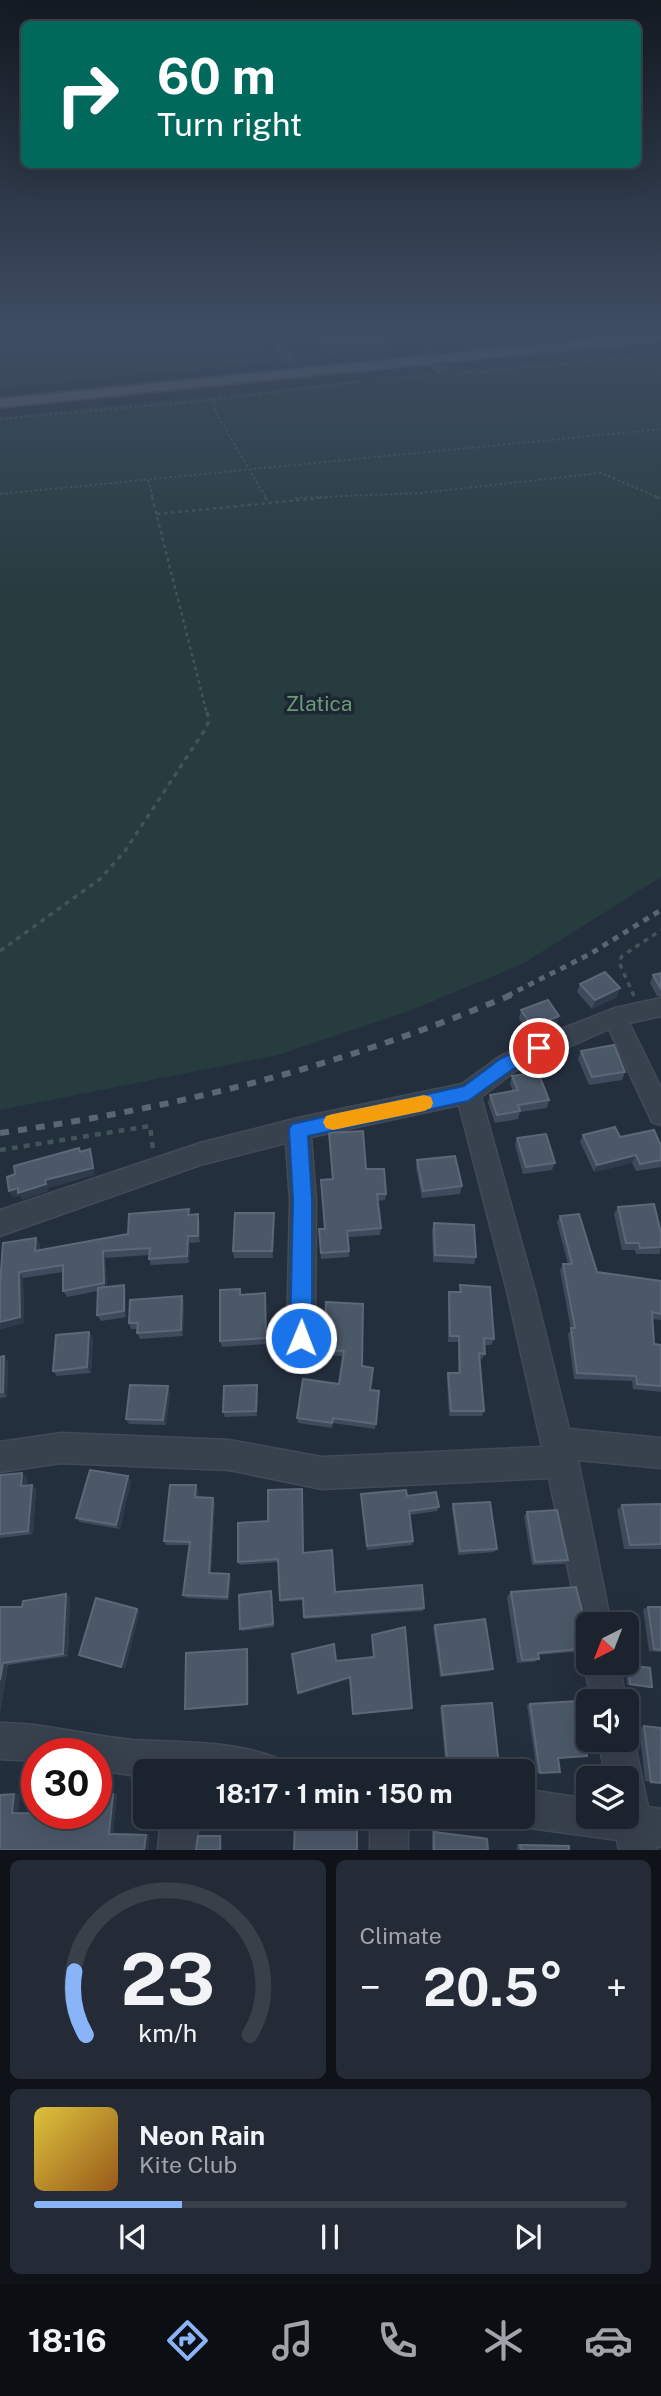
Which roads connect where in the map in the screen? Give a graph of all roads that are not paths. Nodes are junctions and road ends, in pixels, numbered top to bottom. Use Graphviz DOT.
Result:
graph roads {
  1 [pos="652,1008"];
  2 [pos="615,1017"];
  3 [pos="468,1093"];
  4 [pos="660,1105"];
  5 [pos="298,1129"];
  6 [pos="0,1223"];
  7 [pos="301,1338"];
  8 [pos="561,1452"];
  9 [pos="661,1453"];
  10 [pos="0,1457"];
  11 [pos="592,1612"];
  12 [pos="0,1741"];
  13 [pos="139,1759"];
  14 [pos="535,1810"];
  15 [pos="640,1823"];
  16 [pos="179,1829"];
  17 [pos="389,1829"];
  18 [pos="177,1850"];
  19 [pos="389,1850"];
  1 -- 2 [label="street"];
  2 -- 3 [label="street"];
  2 -- 4 [label="street"];
  3 -- 5 [label="street"];
  3 -- 8 [label="street"];
  5 -- 6 [label="street"];
  5 -- 7 [label="street"];
  8 -- 9 [label="street"];
  8 -- 10 [label="street"];
  8 -- 11 [label="street"];
  12 -- 13 [label="street"];
  14 -- 15 [label="street"];
  16 -- 18 [label="street"];
  17 -- 19 [label="street"];
}
